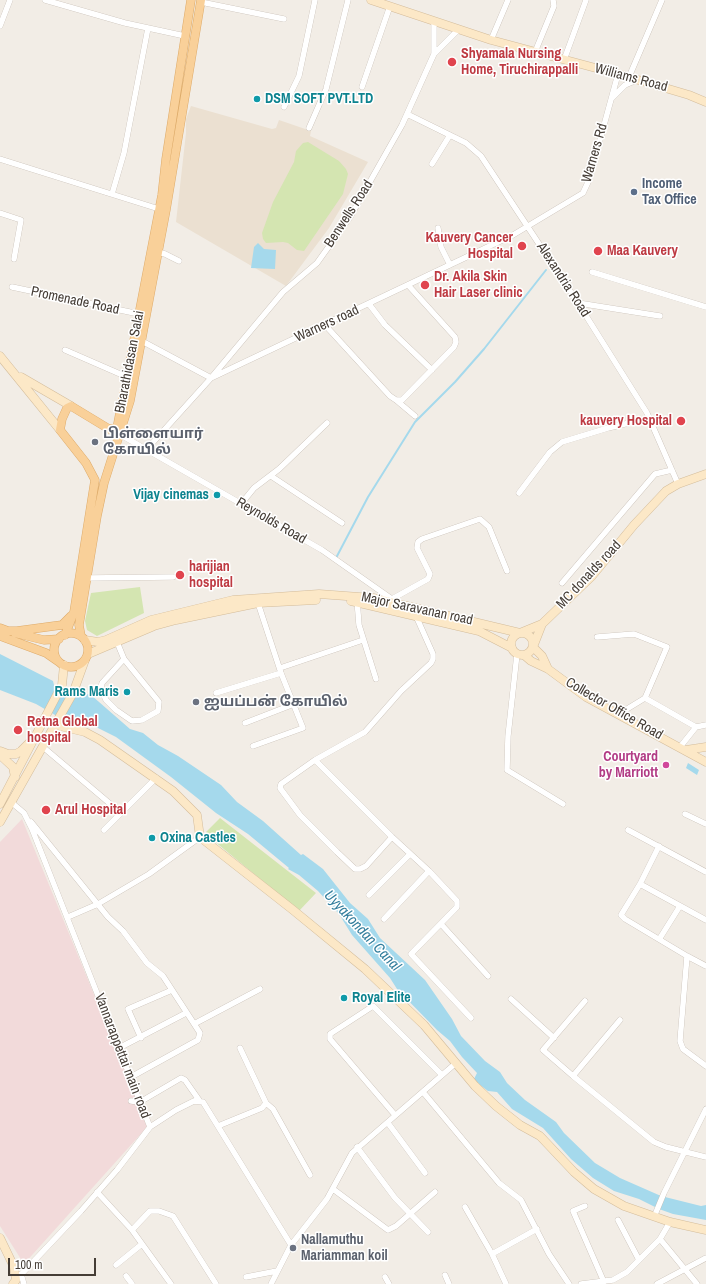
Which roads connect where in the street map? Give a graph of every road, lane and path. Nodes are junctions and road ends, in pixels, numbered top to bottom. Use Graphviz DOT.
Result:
graph roads {
  1 [pos="10,0"];
  2 [pos="46,0"];
  3 [pos="191,0"];
  4 [pos="315,0"];
  5 [pos="348,0"];
  6 [pos="371,0"];
  7 [pos="508,0"];
  8 [pos="553,0"];
  9 [pos="586,0"];
  10 [pos="662,0"];
  11 [pos="201,1"];
  12 [pos="390,6"];
  13 [pos="284,19"];
  14 [pos="434,22"];
  15 [pos="0,26"];
  16 [pos="148,28"];
  17 [pos="458,30"];
  18 [pos="185,36"];
  19 [pos="491,40"];
  20 [pos="535,52"];
  21 [pos="434,54"];
  22 [pos="564,60"];
  23 [pos="618,74"];
  24 [pos="633,78"];
  25 [pos="362,87"];
  26 [pos="610,100"];
  27 [pos="706,102"];
  28 [pos="284,107"];
  29 [pos="407,114"];
  30 [pos="176,119"];
  31 [pos="309,128"];
  32 [pos="450,135"];
  33 [pos="0,159"];
  34 [pos="432,164"];
  35 [pos="112,194"];
  36 [pos="159,209"];
  37 [pos="0,213"];
  38 [pos="527,225"];
  39 [pos="438,228"];
  40 [pos="158,252"];
  41 [pos="14,259"];
  42 [pos="179,261"];
  43 [pos="450,265"];
  44 [pos="592,272"];
  45 [pos="408,285"];
  46 [pos="12,287"];
  47 [pos="578,303"];
  48 [pos="369,304"];
  49 [pos="706,307"];
  50 [pos="139,314"];
  51 [pos="660,316"];
  52 [pos="325,326"];
  53 [pos="138,339"];
  54 [pos="65,350"];
  55 [pos="0,356"];
  56 [pos="432,370"];
  57 [pos="17,374"];
  58 [pos="127,377"];
  59 [pos="212,378"];
  60 [pos="396,400"];
  61 [pos="71,406"];
  62 [pos="415,416"];
  63 [pos="650,418"];
  64 [pos="327,423"];
  65 [pos="60,430"];
  66 [pos="121,435"];
  67 [pos="147,449"];
  68 [pos="672,470"];
  69 [pos="706,474"];
  70 [pos="271,476"];
  71 [pos="95,480"];
  72 [pos="104,483"];
  73 [pos="678,484"];
  74 [pos="519,493"];
  75 [pos="241,504"];
  76 [pos="342,523"];
  77 [pos="507,571"];
  78 [pos="173,577"];
  79 [pos="87,578"];
  80 [pos="562,583"];
  81 [pos="358,598"];
  82 [pos="392,599"];
  83 [pos="258,604"];
  84 [pos="401,606"];
  85 [pos="74,612"];
  86 [pos="416,616"];
  87 [pos="542,624"];
  88 [pos="0,628"];
  89 [pos="8,631"];
  90 [pos="520,633"];
  91 [pos="0,636"];
  92 [pos="62,637"];
  93 [pos="597,637"];
  94 [pos="86,639"];
  95 [pos="363,640"];
  96 [pos="117,642"];
  97 [pos="533,647"];
  98 [pos="518,652"];
  99 [pos="86,657"];
  100 [pos="124,660"];
  101 [pos="62,664"];
  102 [pos="548,669"];
  103 [pos="281,671"];
  104 [pos="376,679"];
  105 [pos="216,693"];
  106 [pos="645,698"];
  107 [pos="294,704"];
  108 [pos="622,716"];
  109 [pos="245,723"];
  110 [pos="56,724"];
  111 [pos="706,725"];
  112 [pos="696,727"];
  113 [pos="36,735"];
  114 [pos="253,746"];
  115 [pos="43,747"];
  116 [pos="706,747"];
  117 [pos="683,749"];
  118 [pos="0,751"];
  119 [pos="0,755"];
  120 [pos="315,760"];
  121 [pos="706,762"];
  122 [pos="15,778"];
  123 [pos="156,778"];
  124 [pos="11,802"];
  125 [pos="0,804"];
  126 [pos="563,804"];
  127 [pos="24,813"];
  128 [pos="120,813"];
  129 [pos="685,814"];
  130 [pos="0,822"];
  131 [pos="706,824"];
  132 [pos="104,830"];
  133 [pos="628,830"];
  134 [pos="200,837"];
  135 [pos="392,837"];
  136 [pos="659,846"];
  137 [pos="410,854"];
  138 [pos="429,871"];
  139 [pos="706,872"];
  140 [pos="640,884"];
  141 [pos="369,894"];
  142 [pos="98,904"];
  143 [pos="680,906"];
  144 [pos="68,917"];
  145 [pos="384,919"];
  146 [pos="706,920"];
  147 [pos="441,924"];
  148 [pos="660,938"];
  149 [pos="687,956"];
  150 [pos="706,966"];
  151 [pos="488,976"];
  152 [pos="260,989"];
  153 [pos="172,990"];
  154 [pos="511,999"];
  155 [pos="585,1001"];
  156 [pos="186,1013"];
  157 [pos="471,1018"];
  158 [pos="620,1020"];
  159 [pos="194,1024"];
  160 [pos="141,1038"];
  161 [pos="554,1038"];
  162 [pos="119,1048"];
  163 [pos="240,1048"];
  164 [pos="456,1063"];
  165 [pos="706,1066"];
  166 [pos="442,1075"];
  167 [pos="573,1076"];
  168 [pos="131,1077"];
  169 [pos="422,1092"];
  170 [pos="199,1100"];
  171 [pos="131,1101"];
  172 [pos="140,1102"];
  173 [pos="266,1103"];
  174 [pos="706,1109"];
  175 [pos="395,1115"];
  176 [pos="388,1123"];
  177 [pos="218,1126"];
  178 [pos="150,1127"];
  179 [pos="357,1147"];
  180 [pos="686,1151"];
  181 [pos="706,1157"];
  182 [pos="425,1173"];
  183 [pos="310,1175"];
  184 [pos="333,1188"];
  185 [pos="98,1192"];
  186 [pos="435,1192"];
  187 [pos="585,1206"];
  188 [pos="465,1207"];
  189 [pos="655,1213"];
  190 [pos="410,1215"];
  191 [pos="618,1220"];
  192 [pos="670,1222"];
  193 [pos="537,1229"];
  194 [pos="132,1230"];
  195 [pos="706,1230"];
  196 [pos="428,1232"];
  197 [pos="0,1238"];
  198 [pos="660,1239"];
  199 [pos="142,1244"];
  200 [pos="291,1245"];
  201 [pos="492,1254"];
  202 [pos="706,1258"];
  203 [pos="639,1260"];
  204 [pos="116,1265"];
  205 [pos="686,1269"];
  206 [pos="277,1271"];
  207 [pos="445,1275"];
  208 [pos="126,1276"];
  209 [pos="246,1277"];
  210 [pos="385,1277"];
  211 [pos="16,1279"];
  212 [pos="604,1282"];
  213 [pos="24,1284"];
  214 [pos="132,1284"];
  215 [pos="171,1284"];
  216 [pos="216,1284"];
  217 [pos="272,1284"];
  218 [pos="389,1284"];
  219 [pos="449,1284"];
  220 [pos="506,1284"];
  221 [pos="569,1284"];
  222 [pos="581,1284"];
  223 [pos="657,1284"];
  224 [pos="697,1284"];
  1 -- 15 [label="street"];
  2 -- 16 [label="street"];
  3 -- 18 [label="main road, Bharathidasan Salai"];
  4 -- 28 [label="street"];
  5 -- 31 [label="street"];
  6 -- 12 [label="main road, Williams Road"];
  7 -- 19 [label="street"];
  8 -- 20 [label="street"];
  9 -- 22 [label="street"];
  10 -- 24 [label="street"];
  11 -- 13 [label="street"];
  11 -- 30 [label="main road, Bharathidasan Salai"];
  12 -- 14 [label="main road, Williams Road"];
  12 -- 25 [label="street"];
  14 -- 17 [label="main road, Williams Road"];
  14 -- 21 [label="street"];
  16 -- 18 [label="street"];
  16 -- 35 [label="street"];
  17 -- 19 [label="main road, Williams Road"];
  17 -- 21 [label="street, Benwells Road"];
  18 -- 30 [label="main road, Bharathidasan Salai"];
  19 -- 20 [label="main road, Williams Road"];
  20 -- 22 [label="main road, Williams Road"];
  21 -- 29 [label="street, Benwells Road"];
  22 -- 23 [label="main road, Williams Road"];
  23 -- 24 [label="main road, Williams Road"];
  23 -- 26 [label="street, Warners Rd"];
  24 -- 26 [label="street"];
  24 -- 27 [label="main road, Williams Road"];
  26 -- 38 [label="street, Warners Rd"];
  29 -- 32 [label="street, Alexandria Road"];
  29 -- 59 [label="street, Benwells Road"];
  30 -- 36 [label="main road, Bharathidasan Salai"];
  30 -- 40 [label="main road, Bharathidasan Salai"];
  32 -- 34 [label="street"];
  32 -- 38 [label="street, Alexandria Road"];
  33 -- 35 [label="street"];
  35 -- 36 [label="street"];
  36 -- 50 [label="main road, Bharathidasan Salai"];
  37 -- 41 [label="street"];
  38 -- 43 [label="street, Warners road"];
  38 -- 47 [label="street, Alexandria Road"];
  39 -- 43 [label="street"];
  40 -- 42 [label="street"];
  40 -- 53 [label="main road, Bharathidasan Salai"];
  43 -- 45 [label="street, Warners road"];
  44 -- 49 [label="street"];
  45 -- 48 [label="street, Warners road"];
  45 -- 56 [label="street"];
  46 -- 50 [label="street, Promenade Road"];
  47 -- 51 [label="street"];
  47 -- 63 [label="street, Alexandria Road"];
  48 -- 52 [label="street, Warners road"];
  48 -- 56 [label="street"];
  50 -- 53 [label="main road, Bharathidasan Salai"];
  52 -- 59 [label="street, Warners road"];
  52 -- 60 [label="street"];
  53 -- 58 [label="main road, Bharathidasan Salai"];
  53 -- 59 [label="street"];
  53 -- 66 [label="main road, Bharathidasan Salai"];
  54 -- 58 [label="street"];
  55 -- 57 [label="main road"];
  56 -- 60 [label="street"];
  57 -- 61 [label="main road"];
  57 -- 65 [label="main road"];
  58 -- 61 [label="main road, Bharathidasan Salai"];
  59 -- 67 [label="street, Warners road"];
  60 -- 62 [label="street"];
  61 -- 65 [label="main road"];
  63 -- 68 [label="street, Alexandria Road"];
  63 -- 74 [label="street"];
  64 -- 70 [label="street"];
  65 -- 71 [label="main road"];
  66 -- 67 [label="street, Reynolds Road"];
  66 -- 72 [label="main road, Bharathidasan Salai"];
  67 -- 75 [label="street, Reynolds Road"];
  68 -- 73 [label="street, Alexandria Road"];
  68 -- 80 [label="street"];
  69 -- 73 [label="main road, MC donalds road"];
  70 -- 75 [label="street"];
  70 -- 76 [label="street"];
  71 -- 72 [label="main road"];
  71 -- 85 [label="main road"];
  72 -- 79 [label="main road, Bharathidasan Salai"];
  73 -- 87 [label="main road, MC donalds road"];
  75 -- 82 [label="street, Reynolds Road"];
  77 -- 82 [label="street"];
  78 -- 79 [label="street"];
  79 -- 94 [label="main road, Bharathidasan Salai"];
  81 -- 83 [label="main road"];
  81 -- 84 [label="main road, Major Saravanan road"];
  81 -- 86 [label="main road"];
  81 -- 94 [label="main road, Major Saravanan road"];
  81 -- 95 [label="street"];
  82 -- 84 [label="street, Reynolds Road"];
  83 -- 96 [label="main road"];
  83 -- 103 [label="street"];
  84 -- 86 [label="street, Reynolds Road"];
  84 -- 90 [label="main road, Major Saravanan road"];
  85 -- 89 [label="main road"];
  85 -- 92 [label="main road"];
  86 -- 98 [label="main road, Collector Office Road"];
  86 -- 120 [label="street"];
  87 -- 90 [label="main road, MC donalds road"];
  87 -- 97 [label="main road"];
  88 -- 89 [label="main road"];
  89 -- 92 [label="main road"];
  90 -- 97 [label="main road"];
  90 -- 98 [label="main road"];
  91 -- 101 [label="main road"];
  92 -- 94 [label="main road"];
  92 -- 101 [label="main road"];
  93 -- 106 [label="street"];
  94 -- 99 [label="main road"];
  95 -- 103 [label="street"];
  95 -- 104 [label="street"];
  96 -- 99 [label="main road"];
  96 -- 100 [label="street"];
  97 -- 98 [label="main road"];
  97 -- 102 [label="main road"];
  98 -- 102 [label="main road, Collector Office Road"];
  98 -- 126 [label="street"];
  99 -- 101 [label="main road"];
  99 -- 110 [label="main road"];
  100 -- 100 [label="street"];
  101 -- 113 [label="main road"];
  102 -- 108 [label="main road, Collector Office Road"];
  103 -- 105 [label="street"];
  103 -- 107 [label="street"];
  106 -- 108 [label="street"];
  106 -- 112 [label="street"];
  107 -- 109 [label="street"];
  107 -- 114 [label="street"];
  108 -- 117 [label="main road, Collector Office Road"];
  110 -- 115 [label="main road"];
  110 -- 123 [label="main road"];
  111 -- 112 [label="street"];
  112 -- 117 [label="street"];
  113 -- 118 [label="main road"];
  113 -- 122 [label="main road"];
  115 -- 124 [label="main road"];
  115 -- 128 [label="street"];
  116 -- 117 [label="main road"];
  117 -- 121 [label="main road, Collector Office Road"];
  119 -- 122 [label="main road"];
  120 -- 135 [label="street"];
  120 -- 135 [label="street"];
  122 -- 125 [label="main road"];
  123 -- 128 [label="street"];
  123 -- 134 [label="main road"];
  124 -- 127 [label="street, Vannarappettai main road"];
  124 -- 130 [label="main road"];
  127 -- 142 [label="street"];
  127 -- 144 [label="street, Vannarappettai main road"];
  128 -- 132 [label="street"];
  129 -- 131 [label="street"];
  133 -- 136 [label="street"];
  134 -- 142 [label="street"];
  134 -- 164 [label="main road"];
  135 -- 137 [label="street"];
  136 -- 139 [label="street"];
  136 -- 140 [label="street"];
  137 -- 138 [label="street"];
  137 -- 141 [label="street"];
  138 -- 145 [label="street"];
  138 -- 147 [label="street"];
  140 -- 143 [label="street"];
  140 -- 148 [label="street"];
  142 -- 144 [label="street"];
  142 -- 153 [label="street"];
  143 -- 146 [label="street"];
  143 -- 148 [label="street"];
  144 -- 162 [label="street, Vannarappettai main road"];
  147 -- 151 [label="street"];
  147 -- 157 [label="street"];
  148 -- 149 [label="street"];
  149 -- 150 [label="street"];
  149 -- 165 [label="street"];
  152 -- 159 [label="street"];
  153 -- 156 [label="street"];
  153 -- 160 [label="street"];
  154 -- 161 [label="street"];
  155 -- 161 [label="street"];
  156 -- 159 [label="street"];
  156 -- 160 [label="street"];
  158 -- 167 [label="street"];
  159 -- 168 [label="street"];
  160 -- 162 [label="street"];
  161 -- 167 [label="street"];
  162 -- 168 [label="street, Vannarappettai main road"];
  163 -- 173 [label="street"];
  164 -- 166 [label="street"];
  164 -- 189 [label="main road"];
  166 -- 169 [label="street"];
  166 -- 175 [label="street"];
  167 -- 180 [label="street"];
  168 -- 172 [label="street, Vannarappettai main road"];
  169 -- 175 [label="street"];
  169 -- 193 [label="street"];
  170 -- 172 [label="street"];
  170 -- 177 [label="street"];
  170 -- 178 [label="street"];
  171 -- 172 [label="street"];
  172 -- 178 [label="street, Vannarappettai main road"];
  173 -- 177 [label="street"];
  173 -- 183 [label="street"];
  174 -- 180 [label="street"];
  175 -- 176 [label="street"];
  176 -- 179 [label="street"];
  176 -- 182 [label="street"];
  177 -- 200 [label="street"];
  178 -- 185 [label="street, Vannarappettai main road"];
  179 -- 184 [label="street"];
  179 -- 190 [label="street"];
  180 -- 181 [label="street"];
  180 -- 189 [label="street"];
  184 -- 190 [label="street"];
  184 -- 200 [label="street"];
  185 -- 194 [label="street"];
  185 -- 211 [label="street, Vannarappettai main road"];
  186 -- 190 [label="street"];
  187 -- 212 [label="street"];
  188 -- 201 [label="street"];
  189 -- 192 [label="main road"];
  190 -- 196 [label="street"];
  191 -- 203 [label="street"];
  192 -- 195 [label="main road"];
  192 -- 198 [label="street"];
  193 -- 201 [label="street"];
  193 -- 221 [label="street"];
  194 -- 199 [label="street"];
  194 -- 216 [label="street"];
  197 -- 211 [label="main road"];
  198 -- 203 [label="street"];
  198 -- 205 [label="street"];
  199 -- 204 [label="street"];
  199 -- 215 [label="street"];
  200 -- 206 [label="street"];
  201 -- 220 [label="street"];
  202 -- 205 [label="street"];
  203 -- 212 [label="street"];
  205 -- 223 [label="street"];
  205 -- 224 [label="street"];
  206 -- 209 [label="street"];
  206 -- 217 [label="street"];
  207 -- 219 [label="street"];
  208 -- 214 [label="street"];
  210 -- 218 [label="street"];
  211 -- 213 [label="street"];
  212 -- 222 [label="street"];
}
